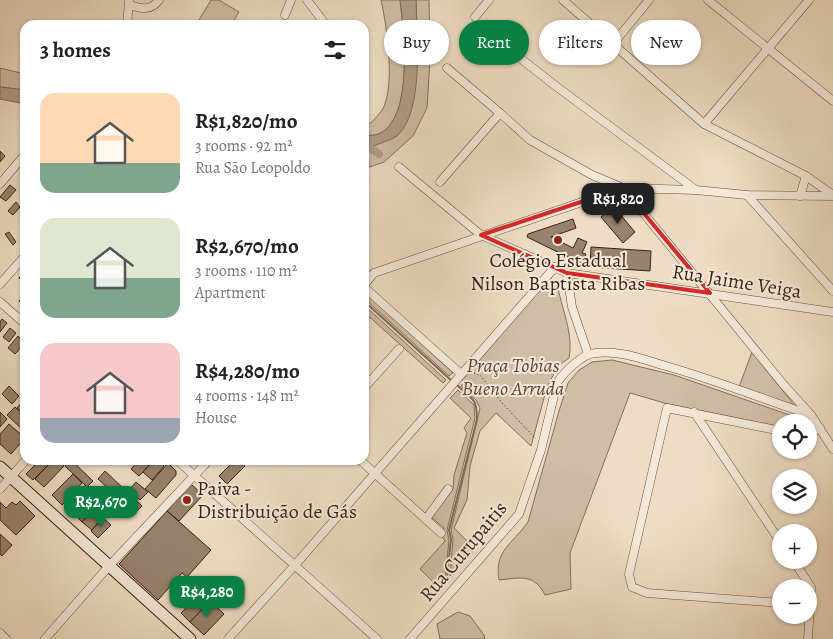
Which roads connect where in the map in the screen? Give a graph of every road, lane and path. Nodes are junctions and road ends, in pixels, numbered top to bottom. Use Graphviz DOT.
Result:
graph roads {
  1 [pos="159,0"];
  2 [pos="291,0"];
  3 [pos="307,0"];
  4 [pos="489,0"];
  5 [pos="563,0"];
  6 [pos="649,0"];
  7 [pos="708,0"];
  8 [pos="809,0"];
  9 [pos="129,2"];
  10 [pos="285,15"];
  11 [pos="476,17"];
  12 [pos="127,20"];
  13 [pos="322,20"];
  14 [pos="586,20"];
  15 [pos="621,34"];
  16 [pos="767,48"];
  17 [pos="621,51"];
  18 [pos="529,64"];
  19 [pos="447,68"];
  20 [pos="833,101"];
  21 [pos="500,113"];
  22 [pos="704,124"];
  23 [pos="20,164"];
  24 [pos="399,167"];
  25 [pos="806,176"];
  26 [pos="440,182"];
  27 [pos="0,184"];
  28 [pos="623,188"];
  29 [pos="696,190"];
  30 [pos="747,195"];
  31 [pos="833,195"];
  32 [pos="800,196"];
  33 [pos="481,235"];
  34 [pos="20,262"];
  35 [pos="555,267"];
  36 [pos="567,273"];
  37 [pos="369,280"];
  38 [pos="0,284"];
  39 [pos="833,290"];
  40 [pos="369,291"];
  41 [pos="710,293"];
  42 [pos="0,302"];
  43 [pos="833,312"];
  44 [pos="20,320"];
  45 [pos="398,349"];
  46 [pos="588,354"];
  47 [pos="459,376"];
  48 [pos="369,382"];
  49 [pos="694,412"];
  50 [pos="808,414"];
  51 [pos="810,414"];
  52 [pos="817,424"];
  53 [pos="820,428"];
  54 [pos="772,429"];
  55 [pos="817,430"];
  56 [pos="541,448"];
  57 [pos="833,449"];
  58 [pos="22,465"];
  59 [pos="183,465"];
  60 [pos="205,465"];
  61 [pos="365,465"];
  62 [pos="0,467"];
  63 [pos="374,473"];
  64 [pos="195,476"];
  65 [pos="11,477"];
  66 [pos="0,489"];
  67 [pos="448,489"];
  68 [pos="426,519"];
  69 [pos="772,529"];
  70 [pos="441,533"];
  71 [pos="294,565"];
  72 [pos="110,566"];
  73 [pos="772,601"];
  74 [pos="808,624"];
  75 [pos="0,633"];
  76 [pos="6,639"];
  77 [pos="46,639"];
  78 [pos="190,639"];
  79 [pos="228,639"];
  80 [pos="377,639"];
  81 [pos="410,639"];
  82 [pos="808,639"];
  1 -- 9 [label="street"];
  2 -- 10 [label="street"];
  3 -- 13 [label="street"];
  4 -- 11 [label="street"];
  5 -- 14 [label="street"];
  6 -- 15 [label="street"];
  7 -- 16 [label="street"];
  8 -- 16 [label="street"];
  9 -- 12 [label="street"];
  16 -- 20 [label="street"];
  16 -- 22 [label="street"];
  17 -- 22 [label="street"];
  18 -- 29 [label="street"];
  19 -- 21 [label="street"];
  21 -- 26 [label="street"];
  21 -- 28 [label="street"];
  22 -- 25 [label="street"];
  23 -- 27 [label="street"];
  24 -- 33 [label="street, Rua Jaime Veiga"];
  25 -- 31 [label="street"];
  25 -- 32 [label="street"];
  28 -- 29 [label="street"];
  28 -- 33 [label="street"];
  28 -- 41 [label="street"];
  29 -- 30 [label="street"];
  30 -- 32 [label="street"];
  30 -- 39 [label="street"];
  31 -- 32 [label="street"];
  33 -- 35 [label="street, Rua Jaime Veiga"];
  33 -- 37 [label="street"];
  34 -- 38 [label="street"];
  35 -- 36 [label="street, Rua Jaime Veiga"];
  35 -- 47 [label="street"];
  36 -- 41 [label="street, Rua Jaime Veiga"];
  36 -- 46 [label="street"];
  40 -- 47 [label="street"];
  41 -- 43 [label="street, Rua Jaime Veiga"];
  41 -- 51 [label="street"];
  42 -- 44 [label="street"];
  45 -- 48 [label="street"];
  46 -- 50 [label="street"];
  46 -- 56 [label="street, Rua Curupaitis"];
  47 -- 56 [label="path"];
  47 -- 63 [label="street"];
  49 -- 54 [label="street"];
  49 -- 69 [label="street"];
  49 -- 73 [label="street"];
  52 -- 53 [label="street"];
  53 -- 55 [label="street"];
  53 -- 57 [label="street"];
  56 -- 81 [label="street, Rua Curupaitis"];
  58 -- 65 [label="street"];
  59 -- 64 [label="street"];
  60 -- 64 [label="street"];
  61 -- 63 [label="street"];
  62 -- 65 [label="main road"];
  63 -- 68 [label="street"];
  63 -- 71 [label="street"];
  64 -- 71 [label="street"];
  64 -- 72 [label="street"];
  65 -- 66 [label="street"];
  65 -- 72 [label="main road"];
  67 -- 68 [label="street"];
  68 -- 70 [label="street"];
  71 -- 79 [label="street"];
  71 -- 80 [label="street"];
  72 -- 77 [label="street"];
  72 -- 78 [label="main road"];
  74 -- 82 [label="street"];
  75 -- 76 [label="street"];
}
